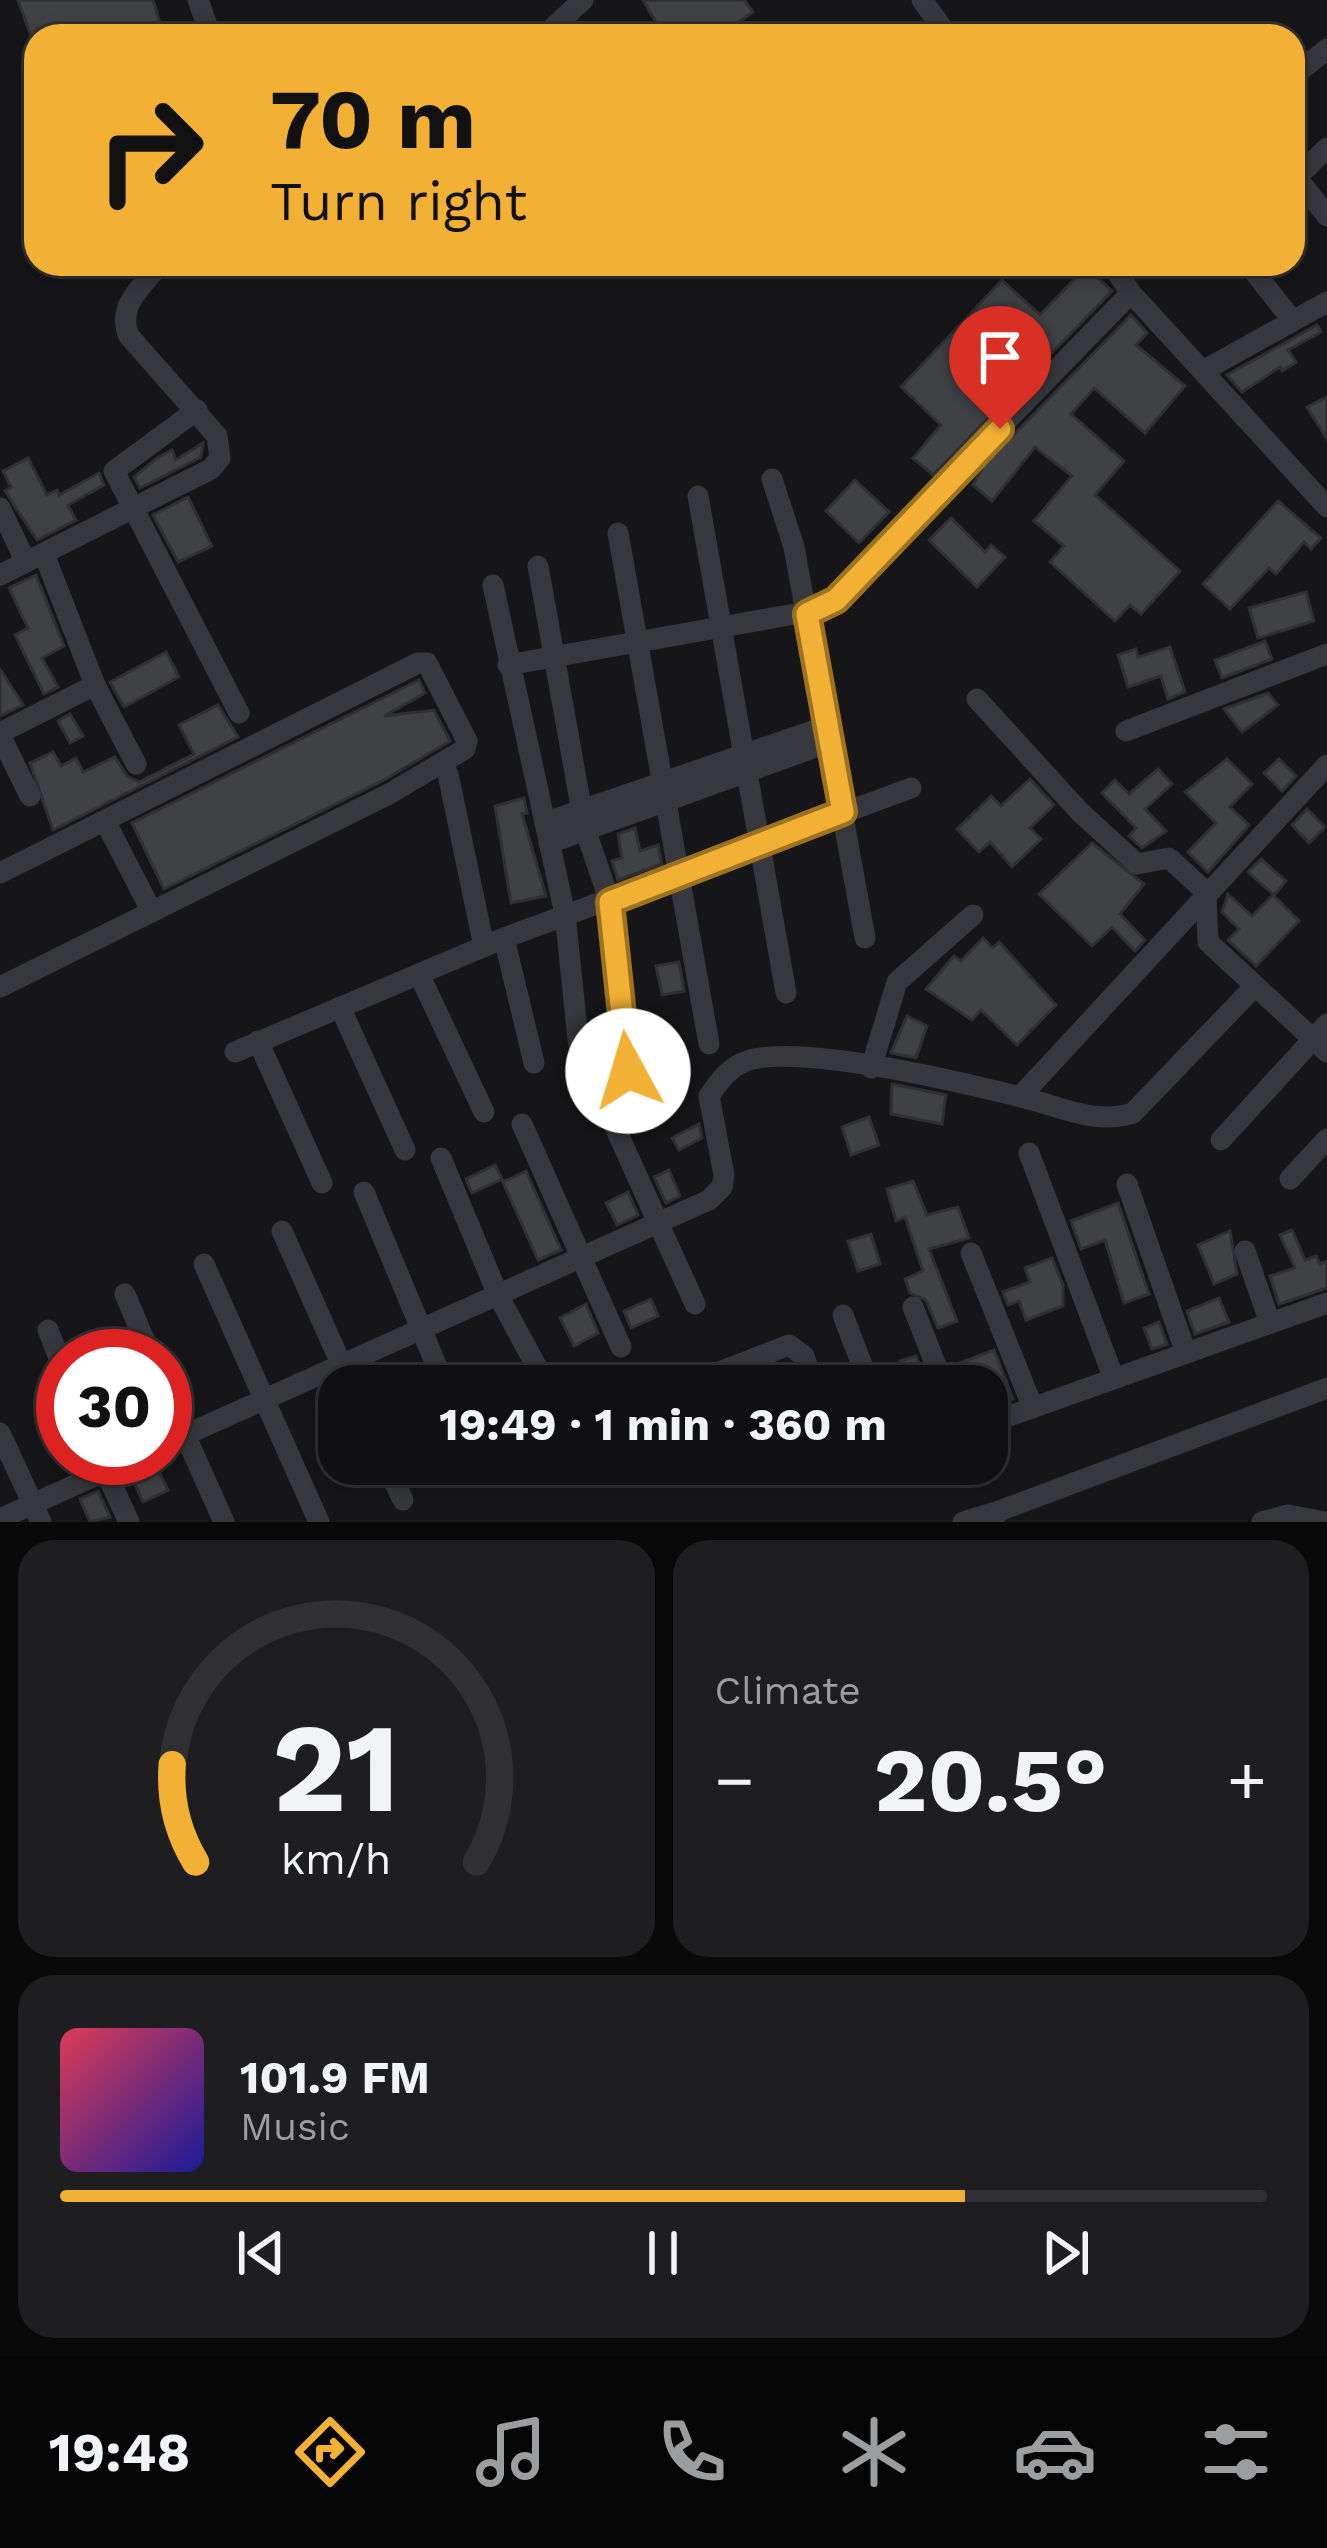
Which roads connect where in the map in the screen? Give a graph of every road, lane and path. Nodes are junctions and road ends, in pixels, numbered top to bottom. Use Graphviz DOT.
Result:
graph roads {
  1 [pos="583,0"];
  2 [pos="557,24"];
  3 [pos="1305,188"];
  4 [pos="1327,216"];
  5 [pos="151,276"];
  6 [pos="1119,276"];
  7 [pos="1257,276"];
  8 [pos="1131,293"];
  9 [pos="1327,302"];
  10 [pos="1293,321"];
  11 [pos="1202,371"];
  12 [pos="197,410"];
  13 [pos="772,479"];
  14 [pos="698,496"];
  15 [pos="1327,507"];
  16 [pos="0,508"];
  17 [pos="132,510"];
  18 [pos="618,533"];
  19 [pos="35,558"];
  20 [pos="538,566"];
  21 [pos="0,575"];
  22 [pos="493,585"];
  23 [pos="807,614"];
  24 [pos="722,628"];
  25 [pos="638,643"];
  26 [pos="1327,654"];
  27 [pos="554,657"];
  28 [pos="508,665"];
  29 [pos="95,686"];
  30 [pos="977,698"];
  31 [pos="239,713"];
  32 [pos="1126,731"];
  33 [pos="0,734"];
  34 [pos="828,734"];
  35 [pos="746,763"];
  36 [pos="136,764"];
  37 [pos="1327,765"];
  38 [pos="448,774"];
  39 [pos="911,788"];
  40 [pos="664,791"];
  41 [pos="30,796"];
  42 [pos="843,812"];
  43 [pos="105,820"];
  44 [pos="584,820"];
  45 [pos="548,832"];
  46 [pos="760,842"];
  47 [pos="0,873"];
  48 [pos="681,874"];
  49 [pos="1206,892"];
  50 [pos="610,902"];
  51 [pos="152,912"];
  52 [pos="565,914"];
  53 [pos="973,915"];
  54 [pos="865,938"];
  55 [pos="494,942"];
  56 [pos="419,974"];
  57 [pos="0,987"];
  58 [pos="1253,988"];
  59 [pos="786,993"];
  60 [pos="340,1007"];
  61 [pos="1322,1038"];
  62 [pos="258,1042"];
  63 [pos="709,1044"];
  64 [pos="235,1052"];
  65 [pos="534,1063"];
  66 [pos="871,1068"];
  67 [pos="628,1071"];
  68 [pos="582,1077"];
  69 [pos="1020,1097"];
  70 [pos="604,1103"];
  71 [pos="484,1112"];
  72 [pos="521,1124"];
  73 [pos="1327,1138"];
  74 [pos="1221,1139"];
  75 [pos="405,1150"];
  76 [pos="1029,1153"];
  77 [pos="441,1158"];
  78 [pos="1290,1179"];
  79 [pos="322,1183"];
  80 [pos="1127,1184"];
  81 [pos="364,1192"];
  82 [pos="658,1223"];
  83 [pos="282,1231"];
  84 [pos="1245,1251"];
  85 [pos="971,1253"];
  86 [pos="581,1257"];
  87 [pos="204,1264"];
  88 [pos="125,1294"];
  89 [pos="498,1294"];
  90 [pos="1327,1303"];
  91 [pos="695,1304"];
  92 [pos="913,1307"];
  93 [pos="843,1315"];
  94 [pos="1270,1323"];
  95 [pos="140,1329"];
  96 [pos="421,1329"];
  97 [pos="621,1347"];
  98 [pos="1186,1353"];
  99 [pos="341,1365"];
  100 [pos="364,1365"];
  101 [pos="436,1365"];
  102 [pos="536,1365"];
  103 [pos="737,1365"];
  104 [pos="806,1365"];
  105 [pos="862,1365"];
  106 [pos="936,1365"];
  107 [pos="1114,1379"];
  108 [pos="318,1384"];
  109 [pos="1327,1388"];
  110 [pos="263,1400"];
  111 [pos="1033,1408"];
  112 [pos="1008,1417"];
  113 [pos="192,1432"];
  114 [pos="0,1433"];
  115 [pos="192,1470"];
  116 [pos="75,1485"];
  117 [pos="111,1485"];
  118 [pos="396,1485"];
  119 [pos="403,1500"];
  120 [pos="37,1513"];
  121 [pos="995,1516"];
  122 [pos="0,1519"];
  123 [pos="129,1522"];
  124 [pos="224,1522"];
  125 [pos="319,1522"];
  126 [pos="963,1522"];
  127 [pos="1262,1522"];
  128 [pos="1325,1522"];
  1 -- 2 [label="street"];
  3 -- 4 [label="street"];
  5 -- 12 [label="street"];
  6 -- 8 [label="street"];
  7 -- 10 [label="street"];
  8 -- 11 [label="street"];
  8 -- 23 [label="street"];
  9 -- 10 [label="street"];
  10 -- 11 [label="street"];
  11 -- 15 [label="street"];
  12 -- 17 [label="street"];
  12 -- 17 [label="street"];
  13 -- 23 [label="street"];
  14 -- 24 [label="street"];
  16 -- 19 [label="street"];
  17 -- 19 [label="street"];
  17 -- 31 [label="street"];
  18 -- 25 [label="street"];
  19 -- 21 [label="street"];
  19 -- 29 [label="street"];
  20 -- 27 [label="street"];
  22 -- 28 [label="street"];
  23 -- 24 [label="street"];
  23 -- 34 [label="street"];
  24 -- 25 [label="street"];
  24 -- 35 [label="street"];
  25 -- 27 [label="street"];
  25 -- 40 [label="street"];
  26 -- 32 [label="street"];
  27 -- 28 [label="street"];
  27 -- 44 [label="street"];
  28 -- 45 [label="street"];
  29 -- 33 [label="street"];
  29 -- 36 [label="street"];
  30 -- 49 [label="street"];
  33 -- 41 [label="street"];
  34 -- 35 [label="street"];
  34 -- 42 [label="street"];
  35 -- 40 [label="street"];
  35 -- 46 [label="street"];
  37 -- 49 [label="street"];
  38 -- 55 [label="street"];
  39 -- 42 [label="street"];
  40 -- 44 [label="street"];
  40 -- 48 [label="street"];
  42 -- 46 [label="street"];
  42 -- 54 [label="street"];
  43 -- 47 [label="street"];
  43 -- 51 [label="street"];
  43 -- 51 [label="street"];
  44 -- 45 [label="street"];
  44 -- 50 [label="street"];
  45 -- 52 [label="street"];
  46 -- 48 [label="street"];
  46 -- 59 [label="street"];
  48 -- 50 [label="street"];
  48 -- 63 [label="street"];
  49 -- 58 [label="street"];
  49 -- 69 [label="street"];
  50 -- 52 [label="street"];
  50 -- 67 [label="street"];
  51 -- 57 [label="street"];
  52 -- 55 [label="street"];
  52 -- 68 [label="street"];
  53 -- 66 [label="street"];
  55 -- 56 [label="street"];
  55 -- 65 [label="street"];
  56 -- 60 [label="street"];
  56 -- 71 [label="street"];
  58 -- 61 [label="street"];
  58 -- 69 [label="street"];
  60 -- 62 [label="street"];
  60 -- 75 [label="street"];
  61 -- 74 [label="street"];
  62 -- 64 [label="street"];
  62 -- 79 [label="street"];
  66 -- 69 [label="street"];
  66 -- 82 [label="street"];
  70 -- 82 [label="street"];
  72 -- 86 [label="street"];
  73 -- 78 [label="street"];
  76 -- 107 [label="street"];
  77 -- 89 [label="street"];
  80 -- 98 [label="street"];
  81 -- 96 [label="street"];
  82 -- 86 [label="street"];
  82 -- 91 [label="street"];
  83 -- 99 [label="street"];
  84 -- 94 [label="street"];
  85 -- 111 [label="street"];
  86 -- 89 [label="street"];
  86 -- 97 [label="street"];
  87 -- 110 [label="street"];
  88 -- 95 [label="street"];
  89 -- 96 [label="street"];
  89 -- 102 [label="street"];
  90 -- 94 [label="street"];
  92 -- 106 [label="street"];
  93 -- 105 [label="street"];
  94 -- 98 [label="street"];
  96 -- 100 [label="street"];
  96 -- 101 [label="street"];
  98 -- 107 [label="street"];
  103 -- 104 [label="street"];
  107 -- 111 [label="street"];
  108 -- 110 [label="street"];
  109 -- 121 [label="street"];
  110 -- 113 [label="street"];
  110 -- 125 [label="street"];
  111 -- 112 [label="street"];
  114 -- 120 [label="street"];
  115 -- 124 [label="street"];
  116 -- 120 [label="street"];
  117 -- 123 [label="street"];
  118 -- 119 [label="street"];
  120 -- 122 [label="street"];
  121 -- 126 [label="street"];
  127 -- 128 [label="street"];
}
